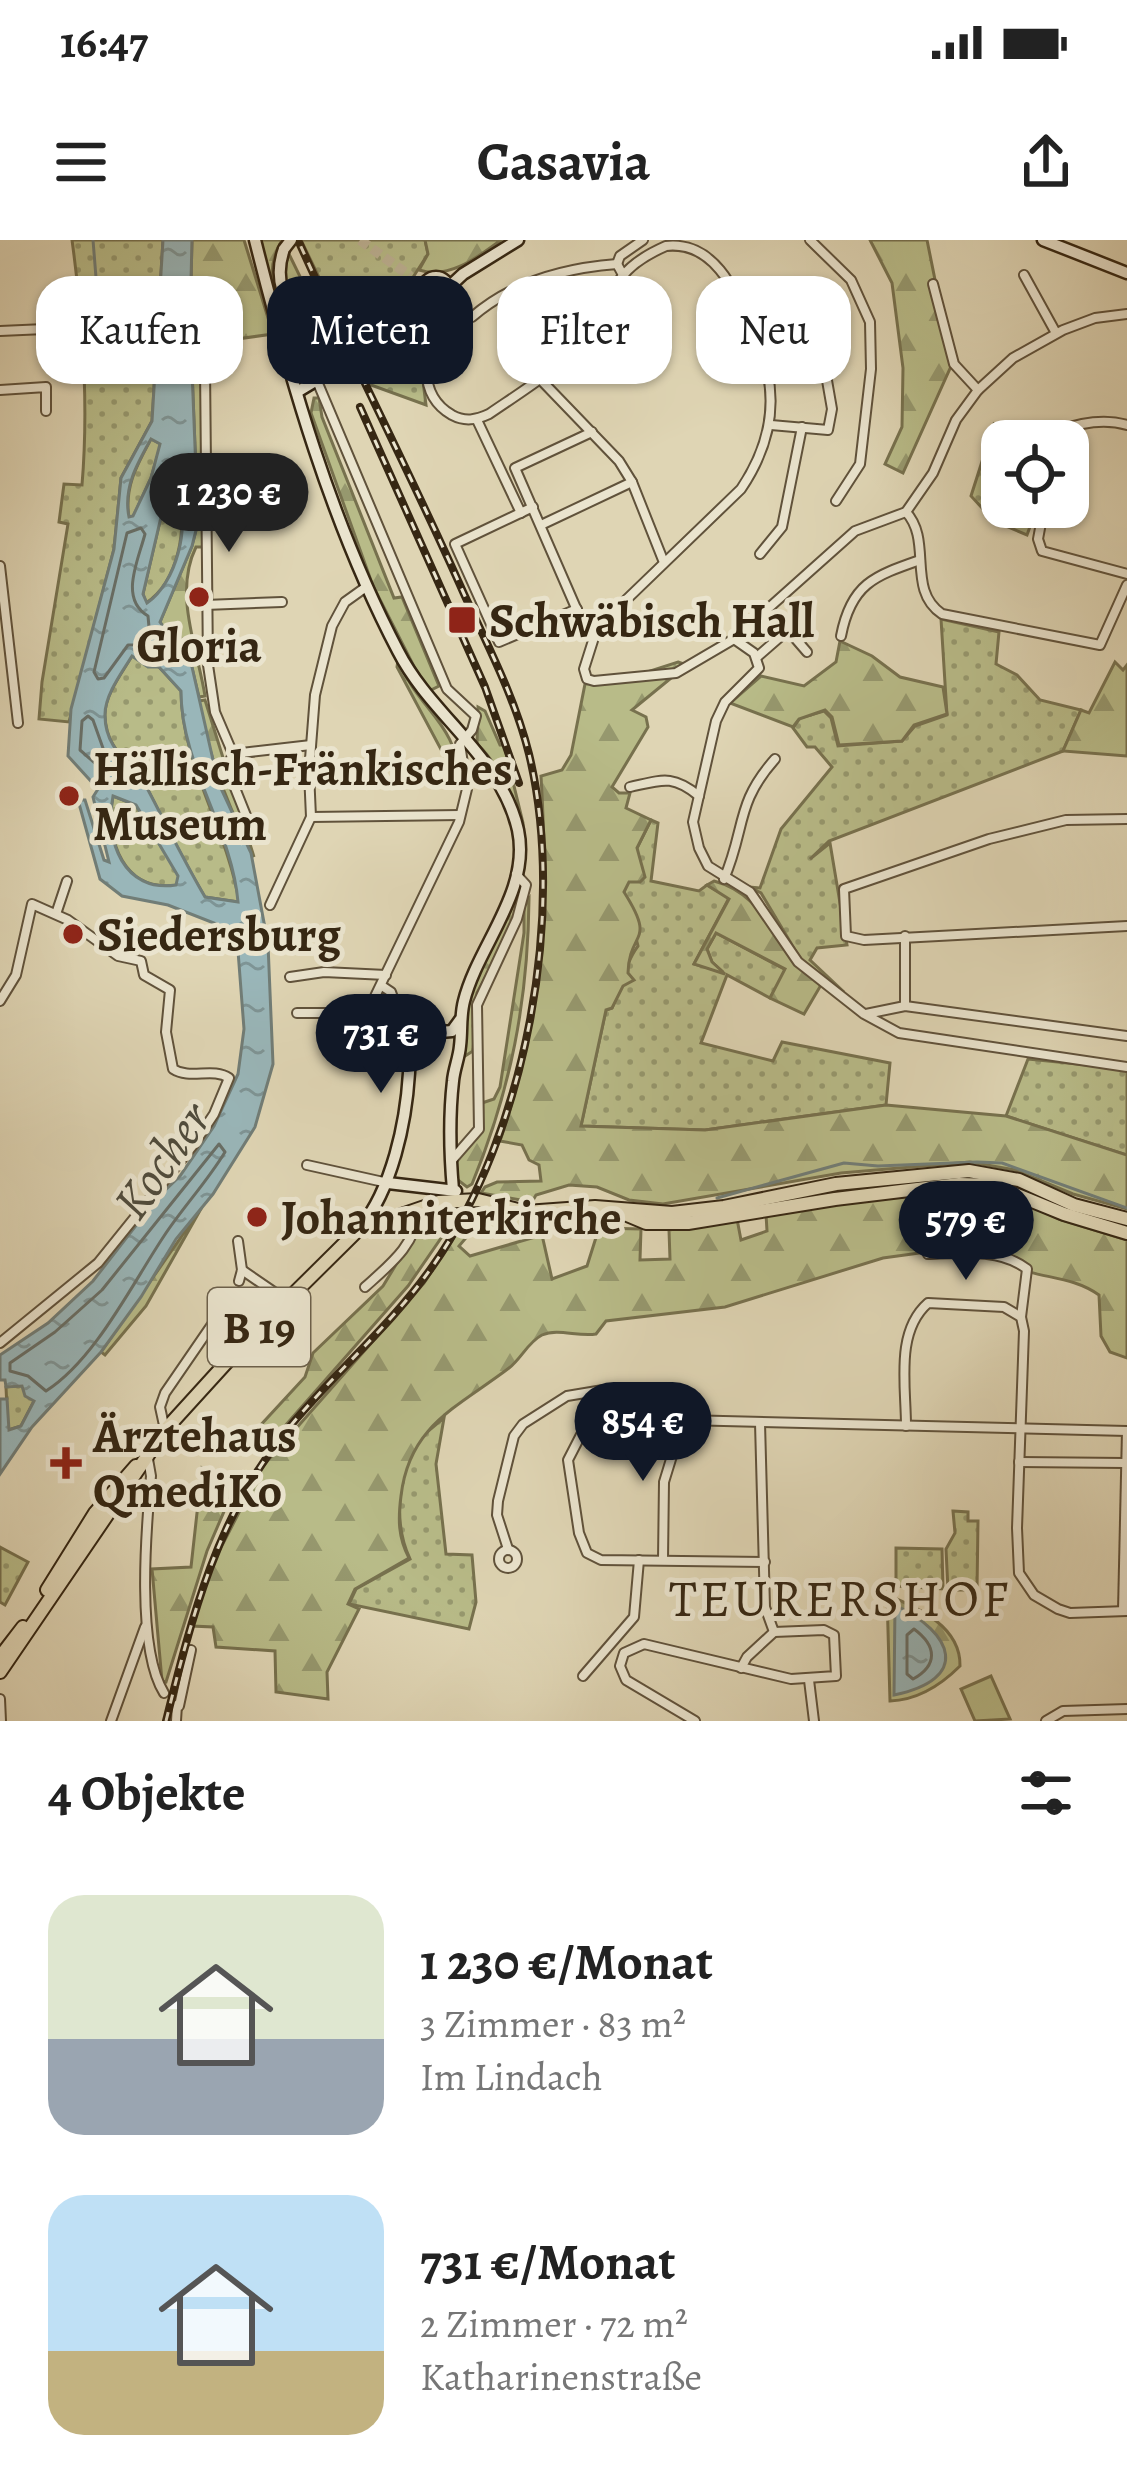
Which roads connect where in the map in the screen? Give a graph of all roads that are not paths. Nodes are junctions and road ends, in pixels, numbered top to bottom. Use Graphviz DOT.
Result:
graph roads {
  1 [pos="255,240"];
  2 [pos="518,240"];
  3 [pos="643,240"];
  4 [pos="810,240"];
  5 [pos="1043,240"];
  6 [pos="706,243"];
  7 [pos="287,245"];
  8 [pos="617,264"];
  9 [pos="1127,273"];
  10 [pos="623,274"];
  11 [pos="1024,274"];
  12 [pos="279,276"];
  13 [pos="460,276"];
  14 [pos="933,284"];
  15 [pos="1127,314"];
  16 [pos="473,316"];
  17 [pos="36,329"];
  18 [pos="0,331"];
  19 [pos="1056,333"];
  20 [pos="205,384"];
  21 [pos="310,384"];
  22 [pos="319,384"];
  23 [pos="427,384"];
  24 [pos="532,384"];
  25 [pos="545,384"];
  26 [pos="828,384"];
  27 [pos="0,390"];
  28 [pos="978,390"];
  29 [pos="297,392"];
  30 [pos="46,411"];
  31 [pos="477,419"];
  32 [pos="1127,424"];
  33 [pos="771,425"];
  34 [pos="1089,425"];
  35 [pos="802,427"];
  36 [pos="592,432"];
  37 [pos="632,482"];
  38 [pos="836,501"];
  39 [pos="533,507"];
  40 [pos="906,512"];
  41 [pos="521,513"];
  42 [pos="541,525"];
  43 [pos="1040,528"];
  44 [pos="760,554"];
  45 [pos="664,560"];
  46 [pos="920,560"];
  47 [pos="0,566"];
  48 [pos="1127,574"];
  49 [pos="1127,585"];
  50 [pos="366,587"];
  51 [pos="282,602"];
  52 [pos="206,605"];
  53 [pos="577,609"];
  54 [pos="597,628"];
  55 [pos="842,636"];
  56 [pos="734,639"];
  57 [pos="807,652"];
  58 [pos="757,657"];
  59 [pos="18,723"];
  60 [pos="465,738"];
  61 [pos="311,745"];
  62 [pos="232,754"];
  63 [pos="775,759"];
  64 [pos="630,787"];
  65 [pos="700,797"];
  66 [pos="460,815"];
  67 [pos="311,817"];
  68 [pos="1127,819"];
  69 [pos="249,824"];
  70 [pos="516,874"];
  71 [pos="724,879"];
  72 [pos="67,880"];
  73 [pos="270,904"];
  74 [pos="56,914"];
  75 [pos="1127,926"];
  76 [pos="905,935"];
  77 [pos="290,977"];
  78 [pos="384,981"];
  79 [pos="0,1001"];
  80 [pos="905,1006"];
  81 [pos="297,1013"];
  82 [pos="864,1014"];
  83 [pos="458,1030"];
  84 [pos="406,1034"];
  85 [pos="1127,1036"];
  86 [pos="1127,1067"];
  87 [pos="452,1160"];
  88 [pos="307,1165"];
  89 [pos="388,1183"];
  90 [pos="419,1190"];
  91 [pos="453,1190"];
  92 [pos="478,1201"];
  93 [pos="439,1202"];
  94 [pos="377,1206"];
  95 [pos="422,1206"];
  96 [pos="610,1208"];
  97 [pos="1127,1219"];
  98 [pos="358,1230"];
  99 [pos="1127,1233"];
  100 [pos="238,1241"];
  101 [pos="928,1253"];
  102 [pos="242,1270"];
  103 [pos="239,1281"];
  104 [pos="365,1287"];
  105 [pos="274,1292"];
  106 [pos="233,1294"];
  107 [pos="1021,1317"];
  108 [pos="0,1343"];
  109 [pos="603,1390"];
  110 [pos="683,1420"];
  111 [pos="760,1423"];
  112 [pos="906,1426"];
  113 [pos="1019,1428"];
  114 [pos="165,1430"];
  115 [pos="1127,1431"];
  116 [pos="144,1458"];
  117 [pos="1019,1462"];
  118 [pos="1126,1463"];
  119 [pos="508,1550"];
  120 [pos="638,1560"];
  121 [pos="663,1560"];
  122 [pos="765,1562"];
  123 [pos="1125,1611"];
  124 [pos="145,1626"];
  125 [pos="774,1631"];
  126 [pos="191,1650"];
  127 [pos="0,1657"];
  128 [pos="741,1667"];
  129 [pos="0,1672"];
  130 [pos="583,1676"];
  131 [pos="809,1680"];
  132 [pos="164,1693"];
  133 [pos="0,1699"];
  134 [pos="1127,1708"];
  135 [pos="1,1721"];
  136 [pos="111,1721"];
  137 [pos="176,1721"];
  138 [pos="695,1721"];
  139 [pos="814,1721"];
  140 [pos="1046,1721"];
  1 -- 29 [label="street"];
  2 -- 13 [label="street"];
  3 -- 8 [label="street"];
  4 -- 38 [label="street"];
  5 -- 9 [label="street"];
  6 -- 10 [label="street"];
  6 -- 33 [label="street"];
  7 -- 12 [label="street"];
  8 -- 10 [label="street"];
  8 -- 16 [label="street"];
  11 -- 19 [label="street"];
  14 -- 28 [label="street"];
  15 -- 19 [label="street"];
  17 -- 18 [label="street"];
  19 -- 28 [label="street"];
  20 -- 52 [label="street"];
  21 -- 29 [label="street"];
  22 -- 60 [label="street"];
  23 -- 31 [label="street"];
  24 -- 31 [label="street"];
  25 -- 36 [label="street"];
  26 -- 35 [label="street"];
  27 -- 30 [label="street"];
  28 -- 40 [label="street"];
  29 -- 50 [label="street"];
  31 -- 41 [label="street"];
  32 -- 34 [label="street"];
  33 -- 35 [label="street"];
  33 -- 45 [label="street"];
  35 -- 44 [label="street"];
  36 -- 37 [label="street"];
  36 -- 39 [label="street"];
  37 -- 42 [label="street"];
  37 -- 45 [label="street"];
  39 -- 41 [label="street"];
  39 -- 42 [label="street"];
  40 -- 46 [label="street"];
  40 -- 56 [label="street"];
  41 -- 53 [label="street"];
  42 -- 53 [label="street"];
  43 -- 48 [label="street"];
  45 -- 54 [label="street"];
  46 -- 49 [label="street"];
  46 -- 55 [label="street"];
  47 -- 59 [label="street"];
  50 -- 60 [label="street"];
  50 -- 61 [label="street"];
  51 -- 52 [label="street"];
  52 -- 62 [label="street"];
  53 -- 54 [label="street"];
  54 -- 56 [label="street"];
  56 -- 58 [label="street"];
  57 -- 58 [label="street"];
  58 -- 65 [label="street"];
  60 -- 66 [label="street"];
  60 -- 70 [label="street"];
  61 -- 62 [label="street"];
  61 -- 67 [label="street"];
  62 -- 69 [label="street"];
  63 -- 71 [label="street"];
  64 -- 65 [label="street"];
  65 -- 71 [label="street"];
  66 -- 67 [label="street"];
  66 -- 78 [label="street"];
  67 -- 73 [label="street"];
  68 -- 76 [label="street"];
  70 -- 83 [label="street"];
  70 -- 87 [label="street"];
  71 -- 82 [label="street"];
  72 -- 74 [label="street"];
  74 -- 79 [label="street"];
  74 -- 108 [label="street"];
  75 -- 76 [label="street"];
  76 -- 80 [label="street"];
  77 -- 78 [label="street"];
  78 -- 81 [label="street"];
  78 -- 84 [label="street"];
  80 -- 82 [label="street"];
  80 -- 85 [label="street"];
  82 -- 86 [label="street"];
  83 -- 84 [label="street"];
  83 -- 87 [label="street"];
  84 -- 89 [label="street"];
  87 -- 91 [label="street"];
  88 -- 89 [label="street"];
  89 -- 90 [label="street"];
  89 -- 94 [label="street"];
  90 -- 91 [label="street"];
  90 -- 93 [label="street"];
  90 -- 94 [label="street"];
  91 -- 92 [label="street"];
  92 -- 93 [label="main road, B 19"];
  92 -- 96 [label="main road, B 19"];
  93 -- 95 [label="main road, B 19"];
  94 -- 98 [label="street"];
  95 -- 98 [label="main road, B 19"];
  95 -- 104 [label="street"];
  96 -- 97 [label="main road, B 19"];
  96 -- 99 [label="main road, B 19"];
  98 -- 114 [label="main road, B 19"];
  100 -- 102 [label="street"];
  101 -- 107 [label="street"];
  102 -- 103 [label="street"];
  102 -- 105 [label="street"];
  106 -- 114 [label="street"];
  107 -- 112 [label="street"];
  107 -- 113 [label="street"];
  109 -- 110 [label="street"];
  109 -- 119 [label="street"];
  109 -- 120 [label="street"];
  110 -- 111 [label="street"];
  110 -- 121 [label="street"];
  111 -- 112 [label="street"];
  111 -- 122 [label="street"];
  112 -- 113 [label="street"];
  113 -- 115 [label="street"];
  113 -- 117 [label="street"];
  114 -- 116 [label="main road, B 19"];
  115 -- 118 [label="street"];
  116 -- 124 [label="street"];
  116 -- 127 [label="main road, B 19"];
  116 -- 129 [label="main road, B 19"];
  117 -- 118 [label="street"];
  117 -- 123 [label="street"];
  118 -- 123 [label="street"];
  120 -- 121 [label="street"];
  120 -- 130 [label="street"];
  121 -- 122 [label="street"];
  122 -- 125 [label="street"];
  124 -- 132 [label="street"];
  124 -- 136 [label="street"];
  125 -- 128 [label="street"];
  125 -- 131 [label="street"];
  126 -- 137 [label="street"];
  128 -- 131 [label="street"];
  128 -- 138 [label="street"];
  131 -- 139 [label="street"];
  133 -- 135 [label="street"];
  134 -- 140 [label="street"];
}
